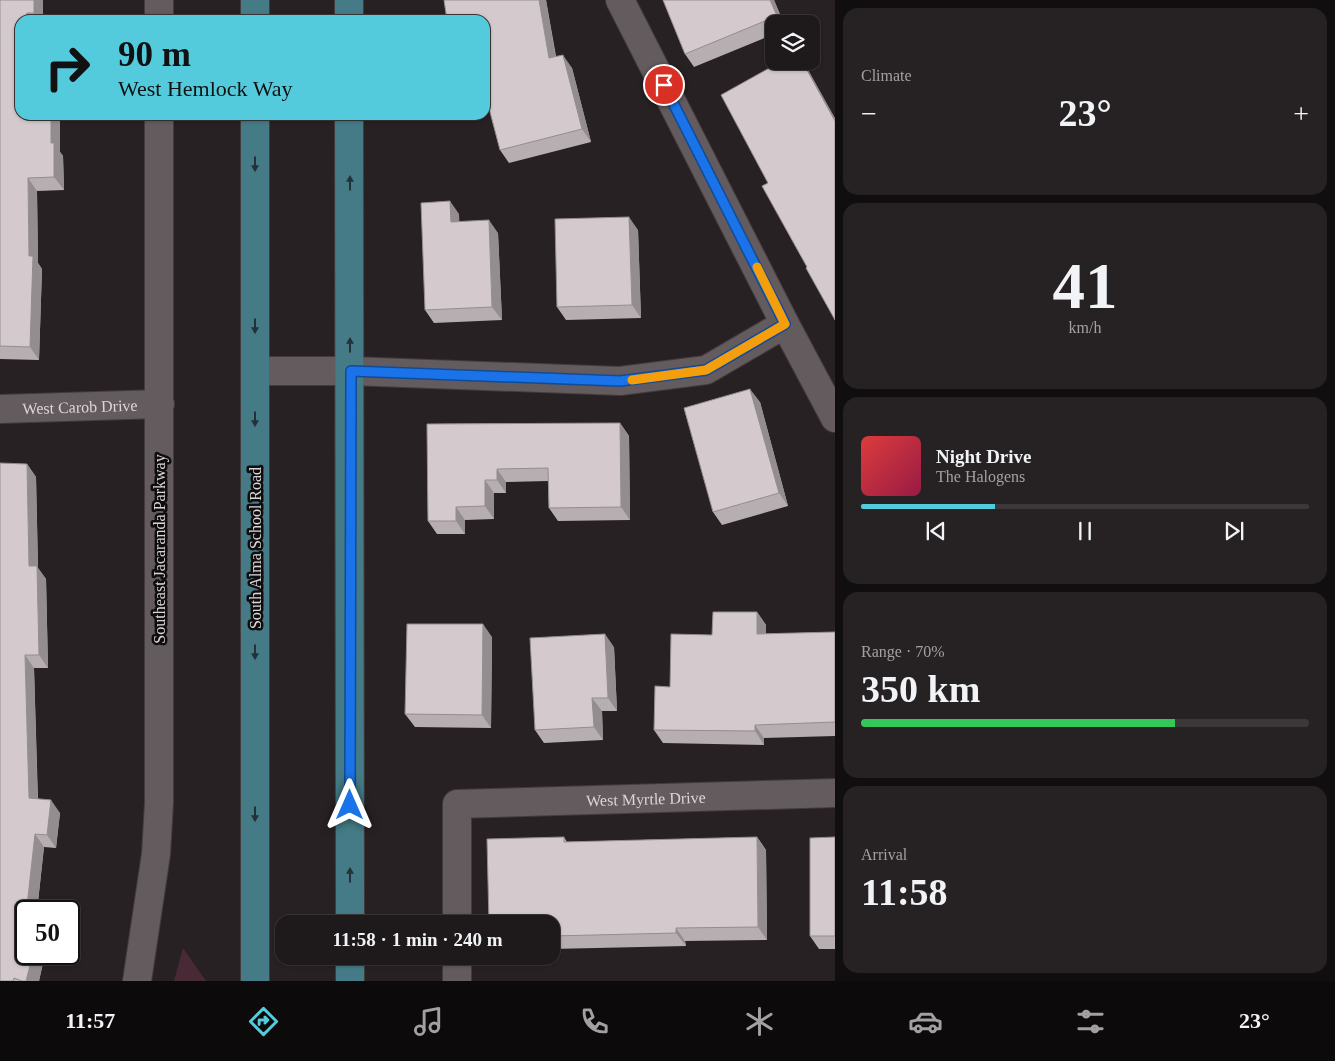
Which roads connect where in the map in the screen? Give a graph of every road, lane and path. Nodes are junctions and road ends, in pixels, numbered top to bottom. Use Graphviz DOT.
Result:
graph roads {
  1 [pos="159,0"];
  2 [pos="255,0"];
  3 [pos="349,0"];
  4 [pos="620,0"];
  5 [pos="159,15"];
  6 [pos="255,15"];
  7 [pos="349,15"];
  8 [pos="159,120"];
  9 [pos="255,120"];
  10 [pos="349,120"];
  11 [pos="785,324"];
  12 [pos="255,371"];
  13 [pos="351,371"];
  14 [pos="160,404"];
  15 [pos="0,410"];
  16 [pos="835,418"];
  17 [pos="835,793"];
  18 [pos="350,915"];
  19 [pos="457,915"];
  20 [pos="350,965"];
  21 [pos="457,965"];
  22 [pos="137,981"];
  23 [pos="255,981"];
  24 [pos="350,981"];
  25 [pos="458,981"];
  1 -- 5 [label="street"];
  2 -- 6 [label="main road"];
  3 -- 7 [label="main road"];
  4 -- 11 [label="street"];
  8 -- 14 [label="street, Southeast Jacaranda Parkway"];
  9 -- 12 [label="main road, South Alma School Road, one-way"];
  13 -- 10 [label="main road, one-way"];
  11 -- 13 [label="street"];
  11 -- 16 [label="street"];
  12 -- 13 [label="street"];
  12 -- 23 [label="main road, South Alma School Road, one-way"];
  18 -- 13 [label="main road, one-way"];
  14 -- 15 [label="street, West Carob Drive"];
  14 -- 22 [label="street, Southeast Jacaranda Parkway"];
  17 -- 19 [label="street, West Myrtle Drive"];
  20 -- 24 [label="main road"];
  21 -- 25 [label="street"];
}
